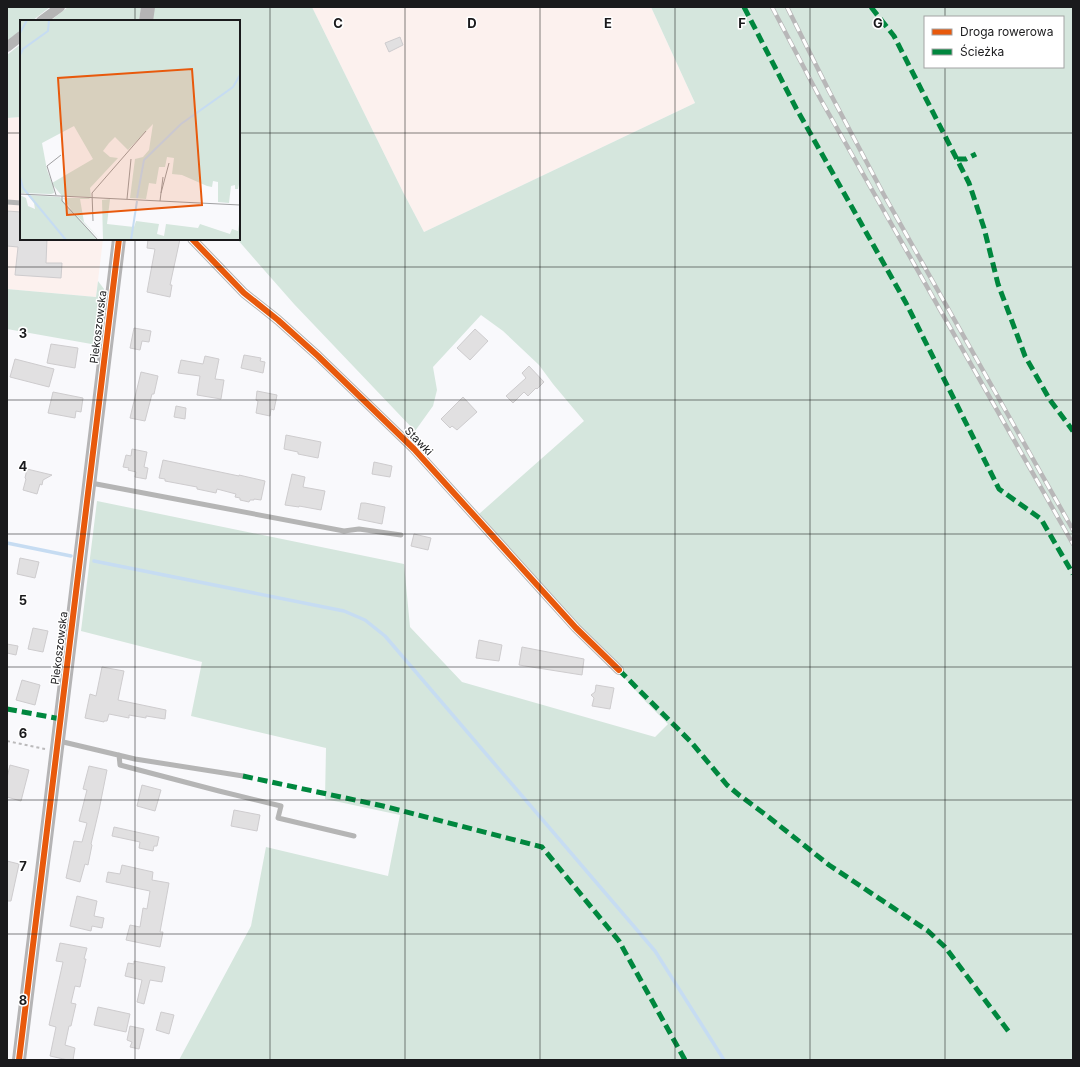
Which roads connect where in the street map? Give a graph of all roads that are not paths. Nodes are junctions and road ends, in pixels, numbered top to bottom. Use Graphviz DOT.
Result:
graph roads {
  1 [pos="60,7"];
  2 [pos="148,7"];
  3 [pos="42,20"];
  4 [pos="146,20"];
  5 [pos="20,37"];
  6 [pos="7,47"];
  7 [pos="7,202"];
  8 [pos="20,203"];
  9 [pos="119,240"];
  10 [pos="193,240"];
  11 [pos="90,483"];
  12 [pos="401,535"];
  13 [pos="619,670"];
  14 [pos="57,746"];
  15 [pos="119,755"];
  16 [pos="243,776"];
  17 [pos="354,836"];
  18 [pos="19,1060"];
  1 -- 3 [label="street"];
  2 -- 4 [label="main road"];
  5 -- 6 [label="street"];
  7 -- 8 [label="lane"];
  9 -- 11 [label="main road, Piekoszowska"];
  10 -- 13 [label="street, Stawki"];
  11 -- 12 [label="lane"];
  11 -- 14 [label="main road, Piekoszowska"];
  14 -- 15 [label="lane"];
  14 -- 18 [label="main road, Piekoszowska"];
  15 -- 16 [label="lane"];
  15 -- 17 [label="lane"];
}
